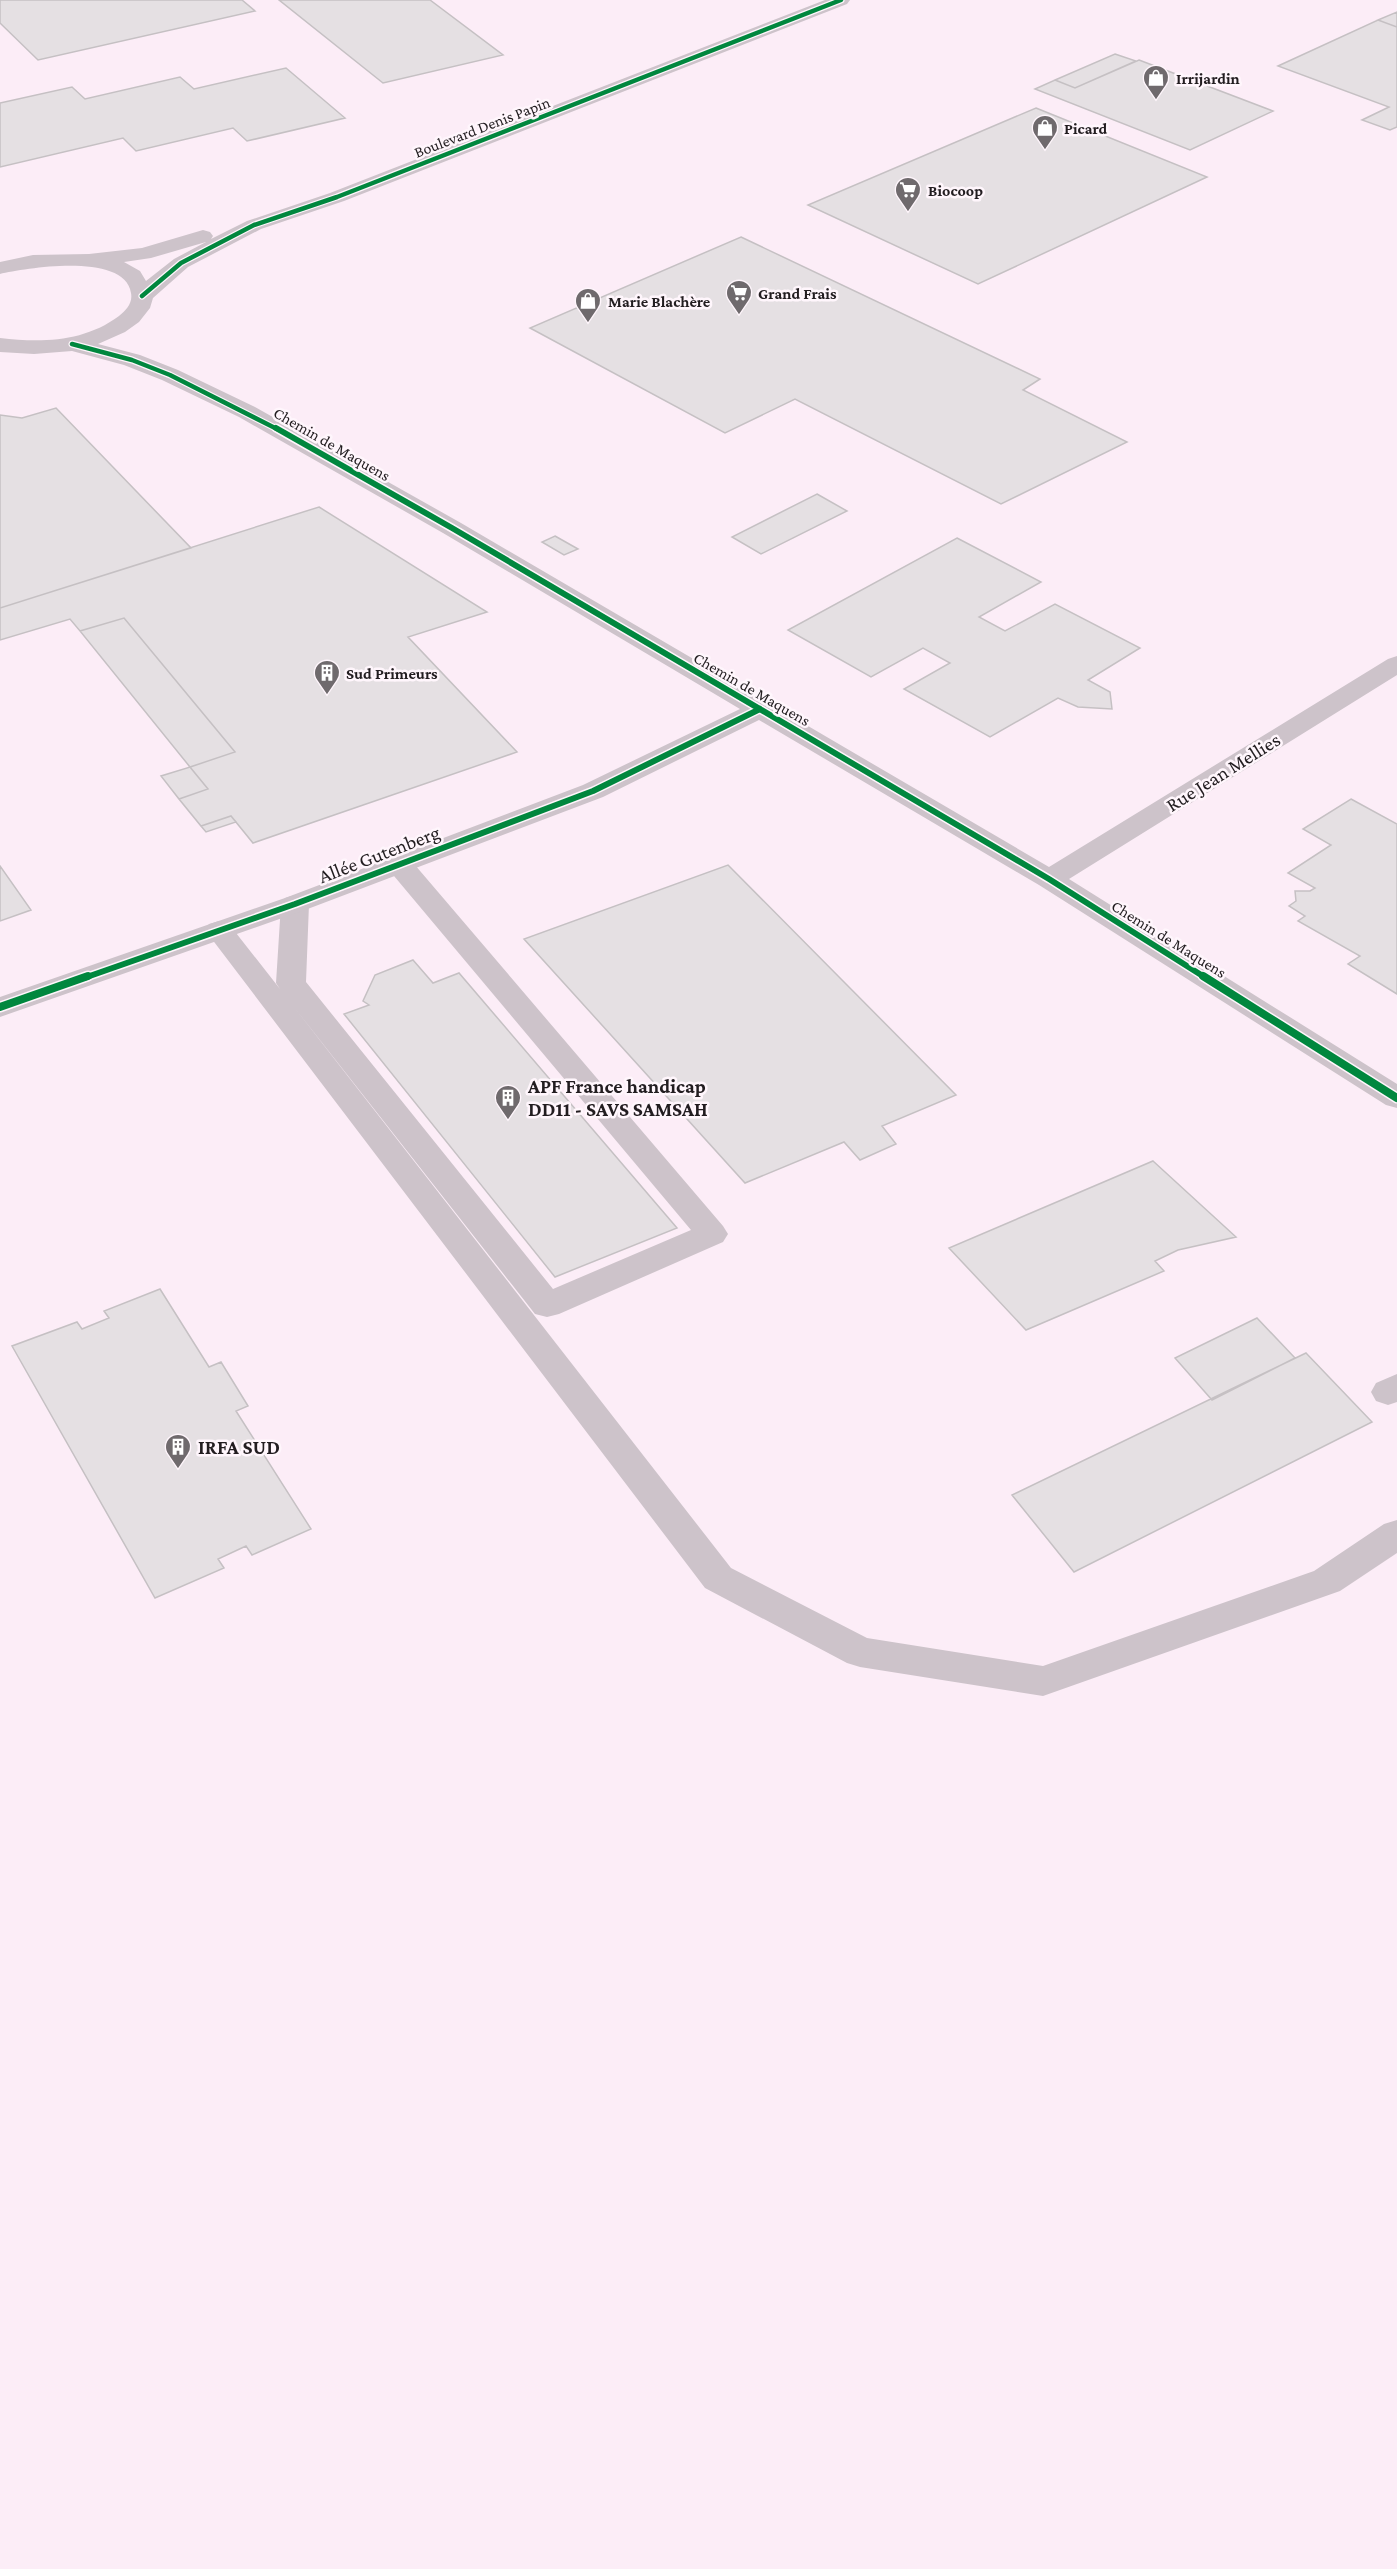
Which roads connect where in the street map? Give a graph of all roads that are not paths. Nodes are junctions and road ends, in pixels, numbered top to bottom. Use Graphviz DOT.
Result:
graph roads {
  1 [pos="841,0"];
  2 [pos="337,197"];
  3 [pos="0,247"];
  4 [pos="39,260"];
  5 [pos="85,260"];
  6 [pos="0,268"];
  7 [pos="142,296"];
  8 [pos="123,324"];
  9 [pos="72,344"];
  10 [pos="0,348"];
  11 [pos="170,375"];
  12 [pos="1397,664"];
  13 [pos="760,709"];
  14 [pos="399,864"];
  15 [pos="1048,879"];
  16 [pos="296,904"];
  17 [pos="219,930"];
  18 [pos="0,1007"];
  19 [pos="1397,1098"];
  20 [pos="1397,1534"];
  1 -- 2 [label="street, Boulevard Denis Papin"];
  2 -- 5 [label="street, Boulevard Denis Papin"];
  2 -- 7 [label="street, Boulevard Denis Papin"];
  3 -- 4 [label="street"];
  4 -- 5 [label="street"];
  4 -- 6 [label="street"];
  5 -- 7 [label="street"];
  7 -- 8 [label="street, Boulevard Denis Papin"];
  8 -- 9 [label="street"];
  8 -- 11 [label="street, Chemin de Maquens"];
  9 -- 10 [label="street"];
  9 -- 11 [label="street, Chemin de Maquens"];
  11 -- 13 [label="street, Chemin de Maquens"];
  12 -- 15 [label="street, Rue Jean Mellies"];
  13 -- 14 [label="street, Allée Gutenberg"];
  13 -- 15 [label="street, Chemin de Maquens"];
  14 -- 16 [label="street, Allée Gutenberg"];
  14 -- 16 [label="street"];
  15 -- 19 [label="street, Chemin de Maquens"];
  16 -- 17 [label="street, Allée Gutenberg"];
  17 -- 18 [label="street, Allée Gutenberg"];
  17 -- 20 [label="street"];
}
